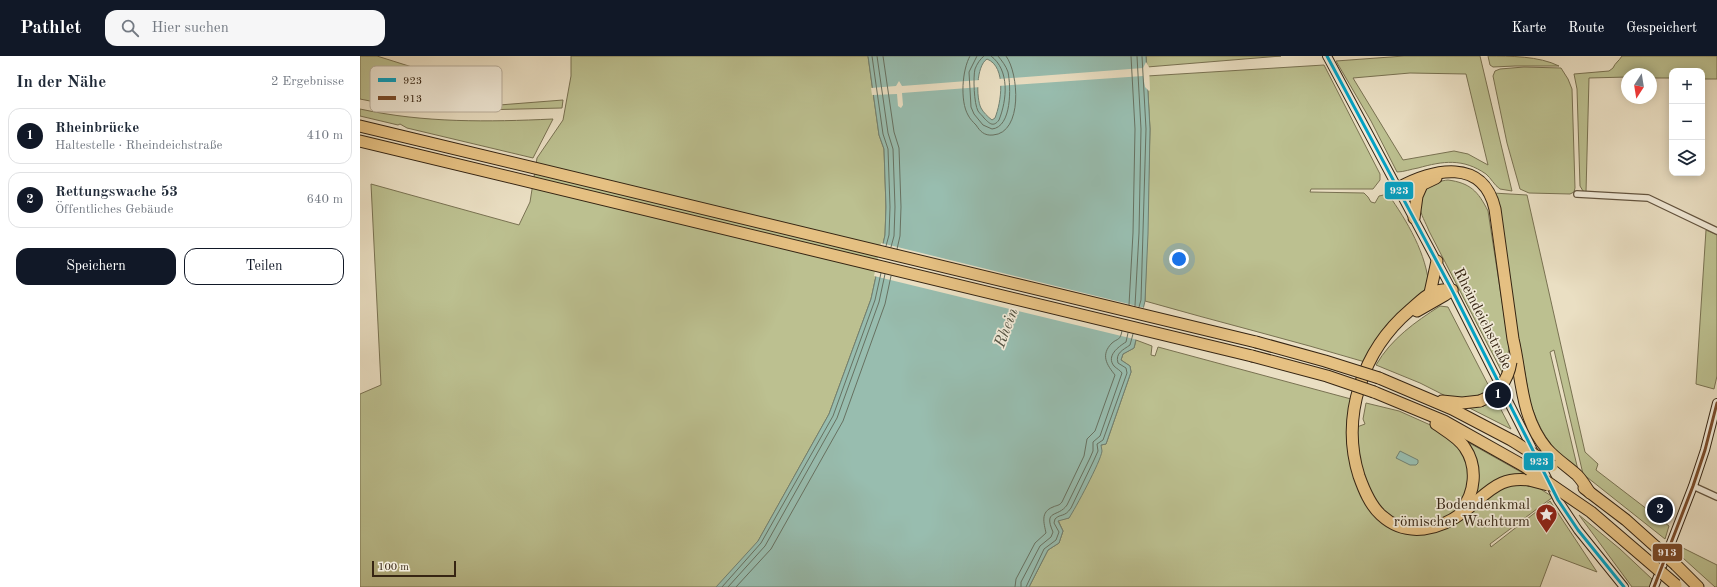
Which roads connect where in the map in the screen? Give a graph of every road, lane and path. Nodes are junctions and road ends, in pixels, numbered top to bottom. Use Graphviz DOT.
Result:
graph roads {
  1 [pos="1327,56"];
  2 [pos="360,126"];
  3 [pos="360,141"];
  4 [pos="1421,187"];
  5 [pos="1398,188"];
  6 [pos="1577,194"];
  7 [pos="1414,218"];
  8 [pos="1495,218"];
  9 [pos="1717,231"];
  10 [pos="1437,261"];
  11 [pos="1452,290"];
  12 [pos="1430,293"];
  13 [pos="1386,337"];
  14 [pos="1513,339"];
  15 [pos="1428,398"];
  16 [pos="1717,403"];
  17 [pos="1405,404"];
  18 [pos="1578,480"];
  19 [pos="1693,486"];
  20 [pos="1557,487"];
  21 [pos="1717,497"];
  22 [pos="1455,517"];
  23 [pos="1677,586"];
  24 [pos="1624,587"];
  25 [pos="1654,587"];
  26 [pos="1698,587"];
  1 -- 5 [label="main road, Rheindeichstraße"];
  2 -- 15 [label="highway, bridge"];
  3 -- 17 [label="highway, bridge"];
  4 -- 5 [label="highway"];
  4 -- 7 [label="highway"];
  4 -- 8 [label="highway"];
  5 -- 7 [label="main road, Rheindeichstraße"];
  5 -- 8 [label="highway"];
  6 -- 9 [label="street"];
  7 -- 10 [label="main road, Rheindeichstraße"];
  8 -- 14 [label="highway"];
  10 -- 11 [label="main road, Rheindeichstraße"];
  10 -- 12 [label="highway"];
  11 -- 12 [label="highway"];
  11 -- 13 [label="highway"];
  11 -- 24 [label="main road, Rheindeichstraße"];
  12 -- 13 [label="highway"];
  13 -- 22 [label="highway"];
  14 -- 15 [label="highway, bridge"];
  14 -- 18 [label="highway"];
  15 -- 18 [label="highway, bridge"];
  16 -- 19 [label="main road"];
  17 -- 20 [label="highway, bridge"];
  17 -- 22 [label="highway"];
  18 -- 26 [label="highway, bridge"];
  19 -- 21 [label="street"];
  19 -- 25 [label="main road"];
  20 -- 22 [label="highway, bridge"];
  20 -- 23 [label="highway, bridge"];
}
